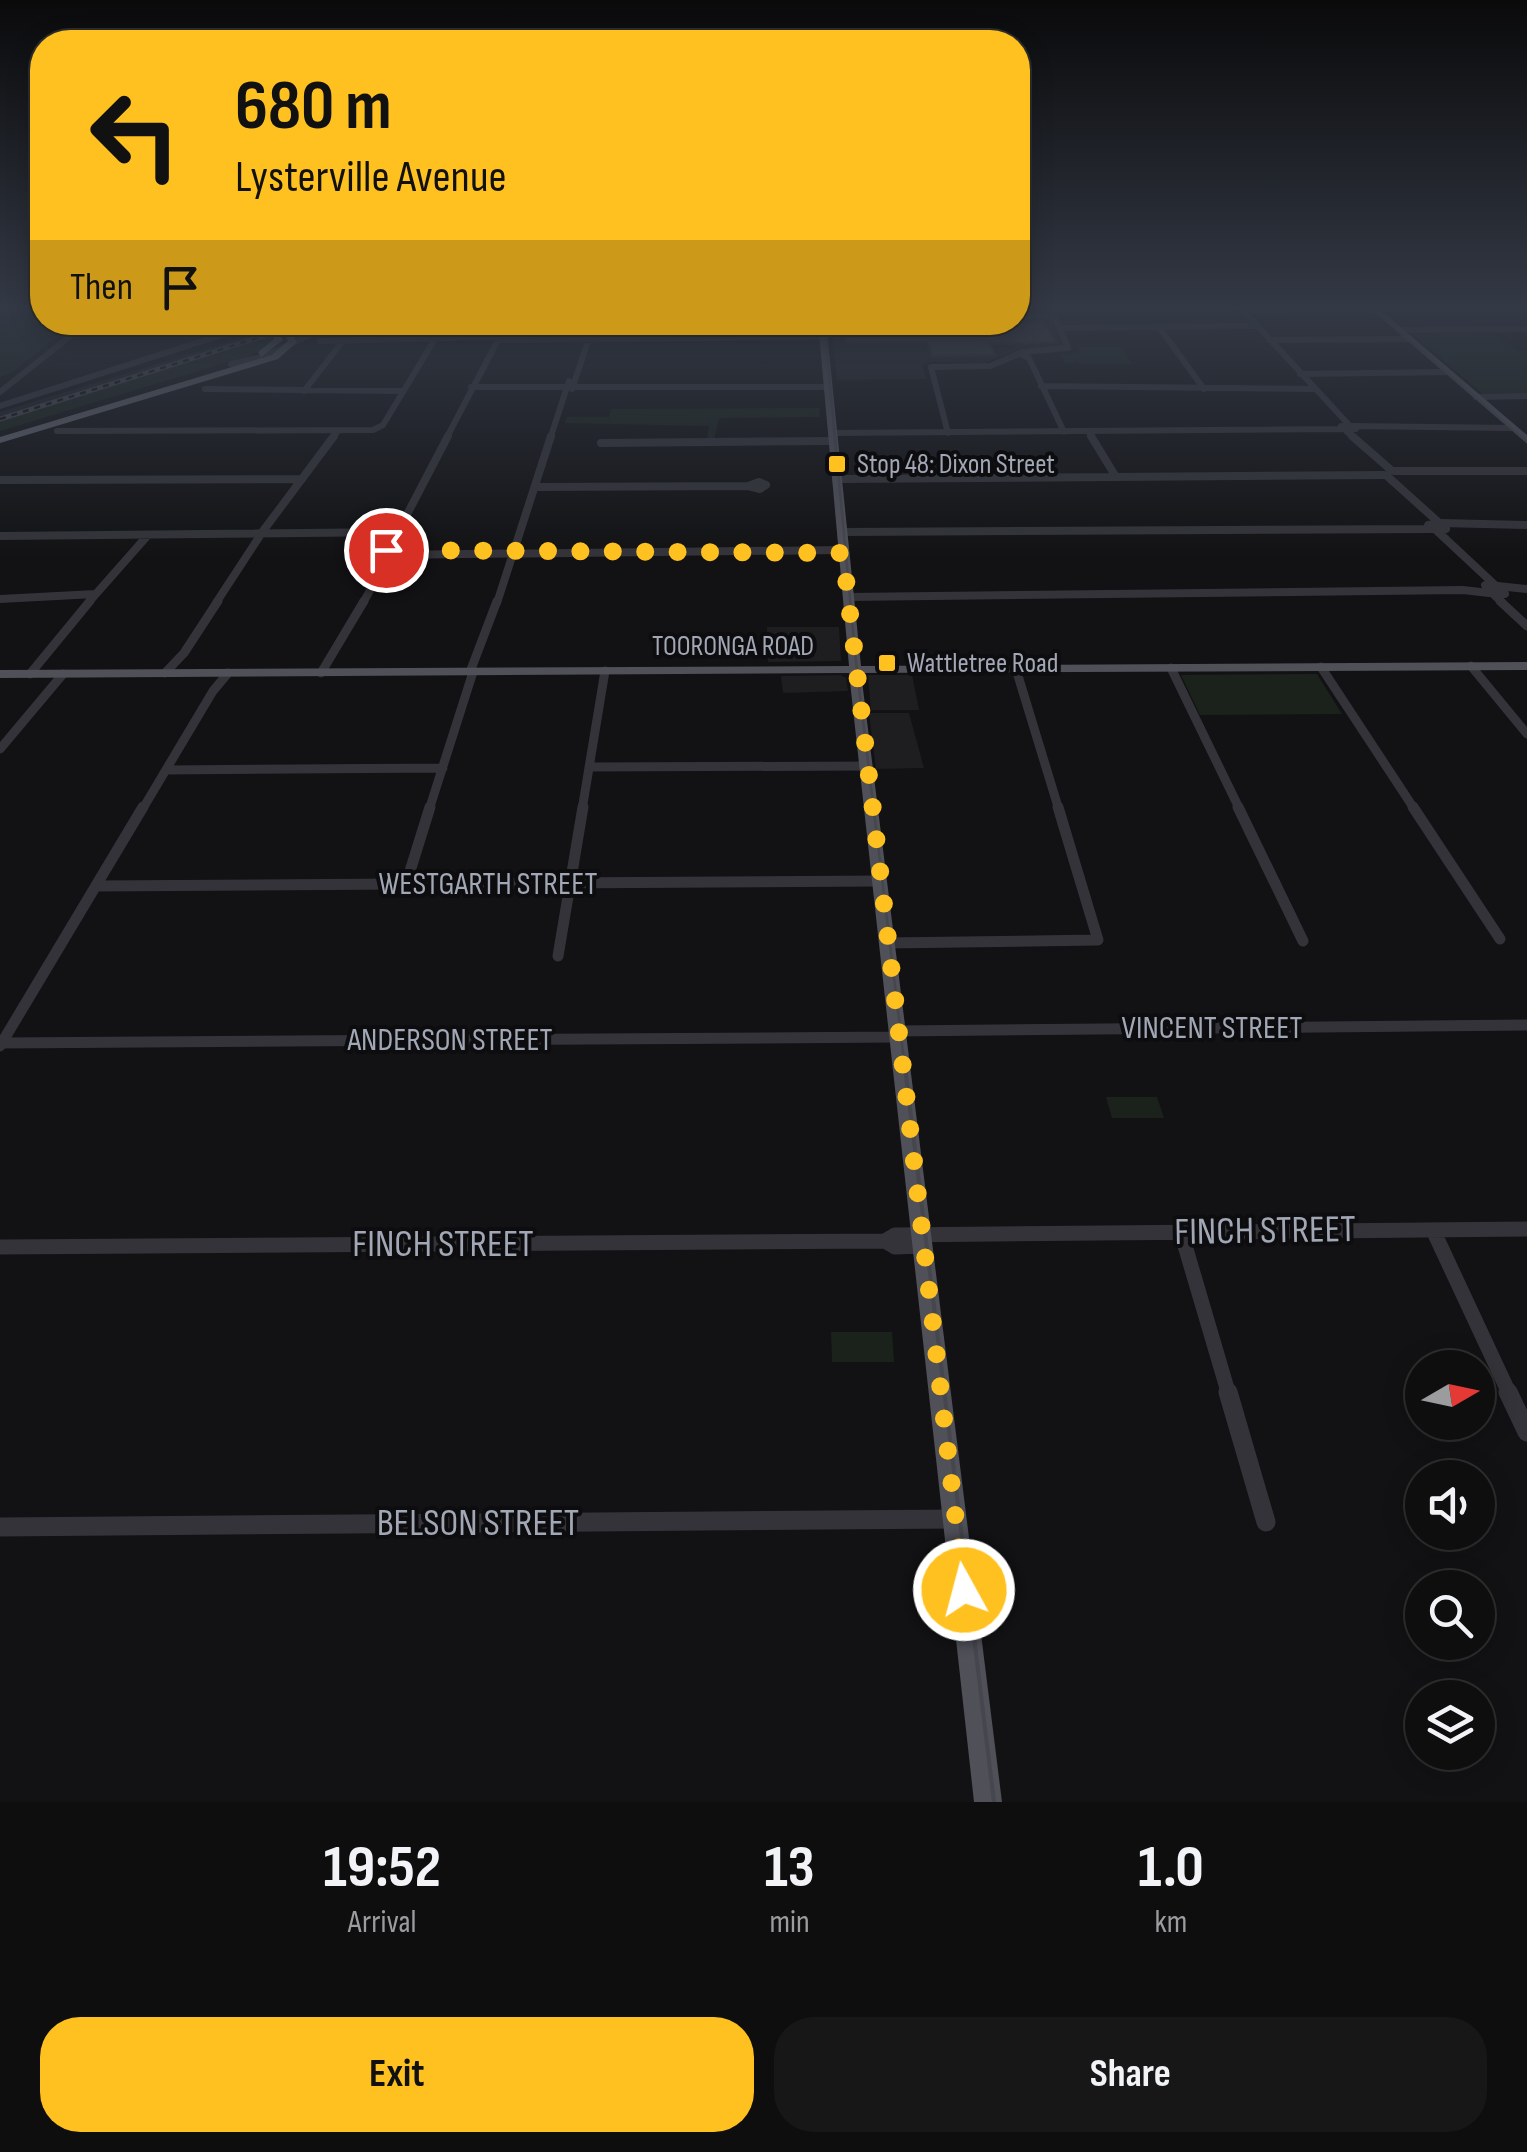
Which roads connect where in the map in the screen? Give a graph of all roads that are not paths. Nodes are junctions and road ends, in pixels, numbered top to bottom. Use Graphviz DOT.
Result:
graph roads {
  1 [pos="52,390"];
  2 [pos="147,390"];
  3 [pos="156,390"];
  4 [pos="259,390"];
  5 [pos="469,390"];
  6 [pos="569,390"];
  7 [pos="828,390"];
  8 [pos="936,390"];
  9 [pos="1043,390"];
  10 [pos="1314,390"];
  11 [pos="1468,390"];
  12 [pos="304,391"];
  13 [pos="403,391"];
  14 [pos="1527,396"];
  15 [pos="1476,397"];
  16 [pos="0,406"];
  17 [pos="1510,426"];
  18 [pos="1348,428"];
  19 [pos="335,431"];
  20 [pos="1092,431"];
  21 [pos="57,432"];
  22 [pos="1061,432"];
  23 [pos="948,433"];
  24 [pos="0,436"];
  25 [pos="832,439"];
  26 [pos="1527,440"];
  27 [pos="601,443"];
  28 [pos="1527,471"];
  29 [pos="1389,473"];
  30 [pos="1116,476"];
  31 [pos="302,479"];
  32 [pos="0,480"];
  33 [pos="836,481"];
  34 [pos="536,486"];
  35 [pos="748,486"];
  36 [pos="1527,525"];
  37 [pos="1437,526"];
  38 [pos="398,532"];
  39 [pos="143,535"];
  40 [pos="264,535"];
  41 [pos="0,536"];
  42 [pos="842,543"];
  43 [pos="388,552"];
  44 [pos="514,552"];
  45 [pos="1493,588"];
  46 [pos="1526,589"];
  47 [pos="93,597"];
  48 [pos="0,599"];
  49 [pos="848,600"];
  50 [pos="1527,626"];
  51 [pos="1471,666"];
  52 [pos="1527,666"];
  53 [pos="1322,667"];
  54 [pos="1171,668"];
  55 [pos="1016,669"];
  56 [pos="855,670"];
  57 [pos="604,671"];
  58 [pos="326,672"];
  59 [pos="474,672"];
  60 [pos="224,673"];
  61 [pos="0,674"];
  62 [pos="30,674"];
  63 [pos="59,674"];
  64 [pos="170,674"];
  65 [pos="1527,734"];
  66 [pos="0,750"];
  67 [pos="866,766"];
  68 [pos="589,767"];
  69 [pos="443,768"];
  70 [pos="166,770"];
  71 [pos="880,881"];
  72 [pos="570,883"];
  73 [pos="406,884"];
  74 [pos="96,886"];
  75 [pos="1500,940"];
  76 [pos="1303,941"];
  77 [pos="887,943"];
  78 [pos="558,956"];
  79 [pos="1527,1026"];
  80 [pos="898,1034"];
  81 [pos="1,1044"];
  82 [pos="1527,1229"];
  83 [pos="1432,1230"];
  84 [pos="1181,1232"];
  85 [pos="922,1240"];
  86 [pos="0,1246"];
  87 [pos="1527,1432"];
  88 [pos="955,1520"];
  89 [pos="1266,1522"];
  90 [pos="0,1527"];
  91 [pos="988,1802"];
  1 -- 16 [label="street"];
  2 -- 24 [label="highway"];
  3 -- 24 [label="highway"];
  4 -- 12 [label="street"];
  5 -- 38 [label="street"];
  6 -- 34 [label="street"];
  7 -- 25 [label="main road"];
  8 -- 23 [label="street"];
  9 -- 22 [label="street"];
  10 -- 18 [label="street"];
  11 -- 15 [label="main road"];
  12 -- 13 [label="street"];
  13 -- 19 [label="street"];
  14 -- 15 [label="street"];
  15 -- 17 [label="main road"];
  17 -- 18 [label="street"];
  17 -- 26 [label="main road"];
  18 -- 20 [label="street"];
  18 -- 29 [label="street"];
  19 -- 21 [label="street"];
  19 -- 31 [label="street"];
  20 -- 22 [label="street"];
  20 -- 30 [label="street"];
  22 -- 23 [label="street"];
  23 -- 25 [label="street"];
  25 -- 27 [label="street"];
  25 -- 33 [label="main road"];
  28 -- 29 [label="street"];
  29 -- 30 [label="street"];
  29 -- 37 [label="street"];
  30 -- 33 [label="street"];
  31 -- 32 [label="street"];
  31 -- 40 [label="street"];
  33 -- 42 [label="main road"];
  34 -- 35 [label="street"];
  34 -- 44 [label="street"];
  36 -- 37 [label="street"];
  37 -- 42 [label="street"];
  37 -- 45 [label="street"];
  38 -- 40 [label="street"];
  38 -- 43 [label="street"];
  39 -- 40 [label="street"];
  39 -- 41 [label="street"];
  39 -- 47 [label="street"];
  40 -- 64 [label="street"];
  42 -- 44 [label="street"];
  42 -- 49 [label="main road"];
  43 -- 44 [label="street"];
  43 -- 58 [label="street"];
  44 -- 59 [label="street"];
  45 -- 46 [label="street"];
  45 -- 49 [label="street"];
  45 -- 50 [label="street"];
  47 -- 48 [label="street"];
  47 -- 62 [label="street"];
  49 -- 56 [label="main road"];
  51 -- 52 [label="main road, TOORONGA ROAD"];
  51 -- 53 [label="main road, TOORONGA ROAD"];
  51 -- 65 [label="street"];
  53 -- 54 [label="main road, TOORONGA ROAD"];
  53 -- 75 [label="street"];
  54 -- 55 [label="main road, TOORONGA ROAD"];
  54 -- 76 [label="street"];
  55 -- 56 [label="main road, TOORONGA ROAD"];
  55 -- 77 [label="street"];
  56 -- 57 [label="main road, TOORONGA ROAD"];
  56 -- 67 [label="main road"];
  57 -- 59 [label="main road, TOORONGA ROAD"];
  57 -- 68 [label="street"];
  58 -- 59 [label="main road, TOORONGA ROAD"];
  58 -- 60 [label="main road, TOORONGA ROAD"];
  59 -- 69 [label="street"];
  60 -- 64 [label="main road, TOORONGA ROAD"];
  60 -- 70 [label="street"];
  61 -- 62 [label="main road, TOORONGA ROAD"];
  62 -- 63 [label="main road, TOORONGA ROAD"];
  63 -- 64 [label="main road, TOORONGA ROAD"];
  63 -- 66 [label="street"];
  67 -- 68 [label="street"];
  67 -- 71 [label="main road"];
  68 -- 72 [label="street"];
  69 -- 70 [label="street"];
  69 -- 73 [label="street"];
  70 -- 74 [label="street"];
  71 -- 72 [label="street, WESTGARTH STREET"];
  71 -- 77 [label="main road"];
  72 -- 73 [label="street, WESTGARTH STREET"];
  72 -- 78 [label="street"];
  73 -- 74 [label="street, WESTGARTH STREET"];
  74 -- 81 [label="street"];
  77 -- 80 [label="main road"];
  79 -- 80 [label="street, VINCENT STREET"];
  80 -- 81 [label="street, ANDERSON STREET"];
  80 -- 85 [label="main road"];
  82 -- 83 [label="street, FINCH STREET"];
  83 -- 84 [label="street, FINCH STREET"];
  83 -- 87 [label="street"];
  84 -- 85 [label="street, FINCH STREET"];
  84 -- 89 [label="street"];
  85 -- 86 [label="street, FINCH STREET"];
  85 -- 88 [label="main road"];
  88 -- 90 [label="street, BELSON STREET"];
  88 -- 91 [label="main road"];
}
